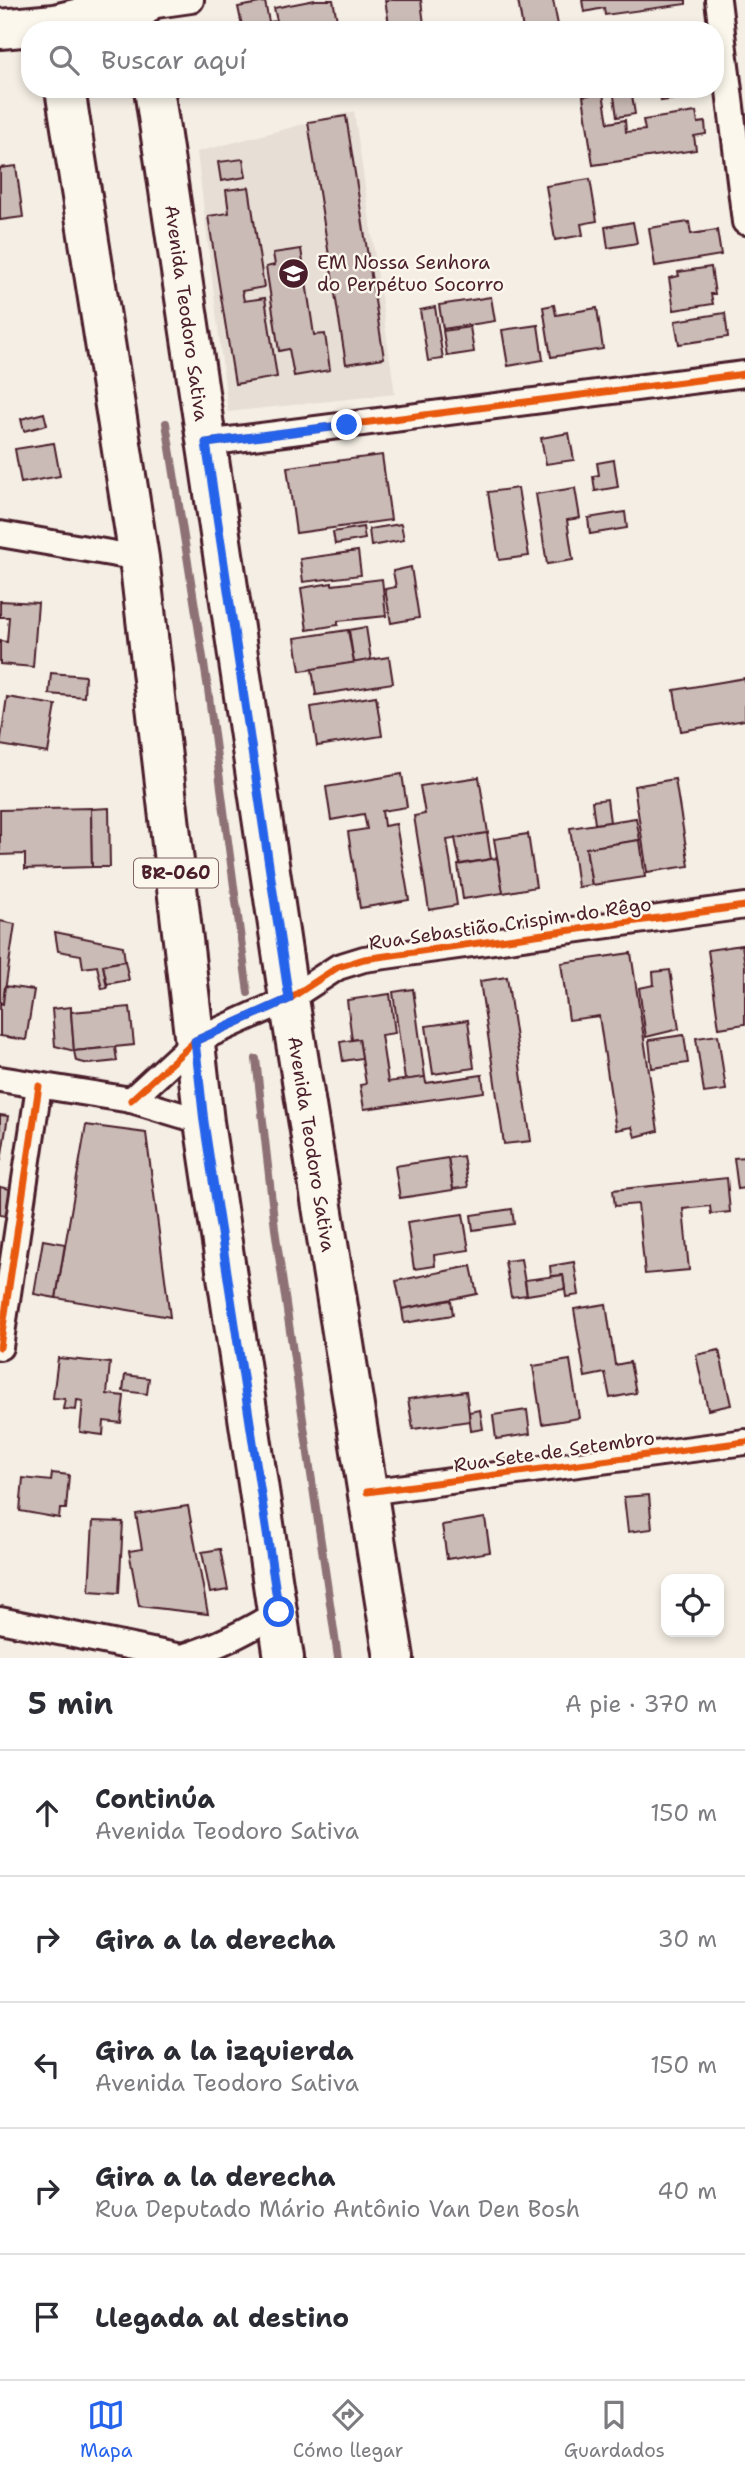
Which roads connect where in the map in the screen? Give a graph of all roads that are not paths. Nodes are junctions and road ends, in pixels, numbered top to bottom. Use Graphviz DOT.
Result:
graph roads {
  1 [pos="191,0"];
  2 [pos="718,0"];
  3 [pos="142,12"];
  4 [pos="54,18"];
  5 [pos="721,21"];
  6 [pos="21,25"];
  7 [pos="0,29"];
  8 [pos="724,49"];
  9 [pos="66,98"];
  10 [pos="155,98"];
  11 [pos="745,222"];
  12 [pos="745,374"];
  13 [pos="206,443"];
  14 [pos="0,534"];
  15 [pos="139,558"];
  16 [pos="745,906"];
  17 [pos="289,999"];
  18 [pos="195,1041"];
  19 [pos="0,1079"];
  20 [pos="39,1086"];
  21 [pos="131,1100"];
  22 [pos="204,1122"];
  23 [pos="0,1347"];
  24 [pos="745,1442"];
  25 [pos="367,1492"];
  26 [pos="279,1612"];
  27 [pos="0,1619"];
  28 [pos="184,1657"];
  29 [pos="284,1658"];
  30 [pos="394,1658"];
  1 -- 3 [label="street"];
  2 -- 5 [label="street"];
  3 -- 4 [label="main road"];
  6 -- 7 [label="main road"];
  8 -- 11 [label="street"];
  9 -- 15 [label="main road, BR-060"];
  10 -- 13 [label="main road, Avenida Teodoro Sativa"];
  12 -- 13 [label="street"];
  13 -- 17 [label="main road, Avenida Teodoro Sativa"];
  14 -- 15 [label="street"];
  15 -- 18 [label="main road, BR-060"];
  16 -- 17 [label="street, Rua Sebastião Crispim do Rêgo"];
  17 -- 18 [label="street, Rua Sebastião Crispim do Rêgo"];
  17 -- 25 [label="main road, Avenida Teodoro Sativa"];
  18 -- 21 [label="street, Rua Sebastião Crispim do Rêgo"];
  18 -- 22 [label="main road, BR-060"];
  19 -- 20 [label="street"];
  20 -- 21 [label="street"];
  20 -- 23 [label="street"];
  21 -- 22 [label="street"];
  22 -- 26 [label="main road, BR-060"];
  24 -- 25 [label="street, Rua Sete de Setembro"];
  25 -- 30 [label="main road, Avenida Teodoro Sativa"];
  26 -- 28 [label="street"];
  26 -- 29 [label="main road, BR-060"];
  27 -- 28 [label="street"];
}
